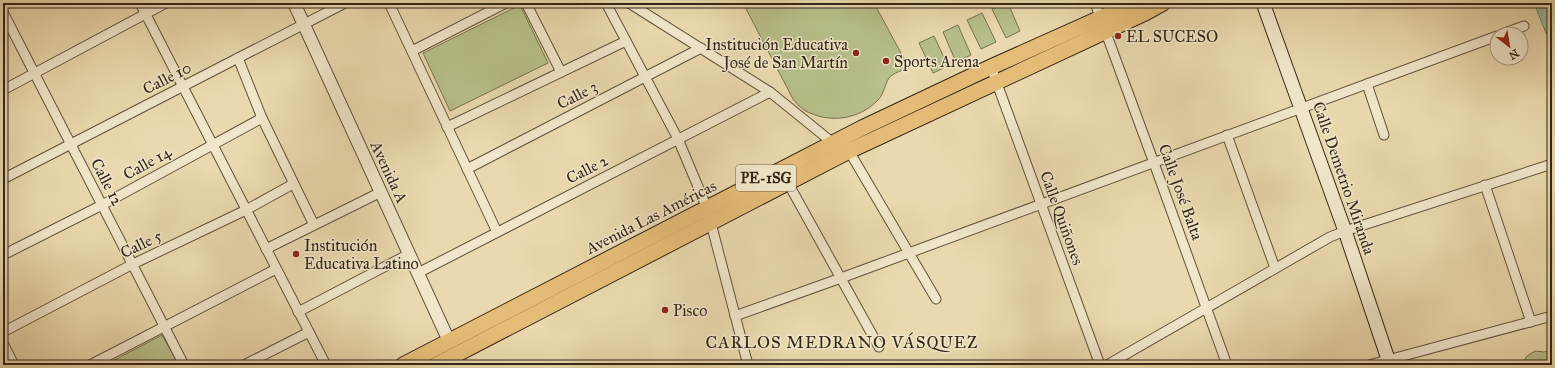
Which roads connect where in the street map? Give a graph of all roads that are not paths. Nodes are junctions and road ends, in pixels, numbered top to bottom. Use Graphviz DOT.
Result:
graph roads {
  1 [pos="140,3"];
  2 [pos="166,3"];
  3 [pos="294,3"];
  4 [pos="345,3"];
  5 [pos="389,3"];
  6 [pos="506,3"];
  7 [pos="526,3"];
  8 [pos="606,3"];
  9 [pos="629,3"];
  10 [pos="1095,3"];
  11 [pos="1134,3"];
  12 [pos="1163,3"];
  13 [pos="1263,3"];
  14 [pos="3,12"];
  15 [pos="146,14"];
  16 [pos="304,24"];
  17 [pos="1103,25"];
  18 [pos="1489,39"];
  19 [pos="626,41"];
  20 [pos="701,48"];
  21 [pos="412,51"];
  22 [pos="238,58"];
  23 [pos="561,72"];
  24 [pos="34,74"];
  25 [pos="994,74"];
  26 [pos="645,77"];
  27 [pos="1367,84"];
  28 [pos="182,87"];
  29 [pos="3,90"];
  30 [pos="770,92"];
  31 [pos="1302,108"];
  32 [pos="262,118"];
  33 [pos="447,127"];
  34 [pos="1227,135"];
  35 [pos="1384,135"];
  36 [pos="678,139"];
  37 [pos="833,143"];
  38 [pos="71,144"];
  39 [pos="212,145"];
  40 [pos="849,151"];
  41 [pos="1154,163"];
  42 [pos="1552,164"];
  43 [pos="467,169"];
  44 [pos="3,179"];
  45 [pos="788,183"];
  46 [pos="293,184"];
  47 [pos="1484,185"];
  48 [pos="380,192"];
  49 [pos="1041,204"];
  50 [pos="102,205"];
  51 [pos="246,210"];
  52 [pos="709,215"];
  53 [pos="314,225"];
  54 [pos="1345,231"];
  55 [pos="497,232"];
  56 [pos="266,249"];
  57 [pos="909,253"];
  58 [pos="409,254"];
  59 [pos="3,256"];
  60 [pos="132,264"];
  61 [pos="1275,268"];
  62 [pos="276,269"];
  63 [pos="418,273"];
  64 [pos="841,278"];
  65 [pos="936,299"];
  66 [pos="1206,308"];
  67 [pos="298,312"];
  68 [pos="735,316"];
  69 [pos="1552,316"];
  70 [pos="1532,322"];
  71 [pos="165,327"];
  72 [pos="3,332"];
  73 [pos="309,332"];
  74 [pos="449,341"];
  75 [pos="3,344"];
  76 [pos="879,347"];
  77 [pos="458,360"];
  78 [pos="1389,362"];
  79 [pos="14,365"];
  80 [pos="90,365"];
  81 [pos="184,365"];
  82 [pos="244,365"];
  83 [pos="326,365"];
  84 [pos="403,365"];
  85 [pos="437,365"];
  86 [pos="748,365"];
  87 [pos="1100,365"];
  88 [pos="1107,365"];
  89 [pos="1227,365"];
  90 [pos="1369,365"];
  1 -- 15 [label="street"];
  2 -- 15 [label="street"];
  3 -- 16 [label="street, Avenida A"];
  4 -- 16 [label="street, Calle 10"];
  5 -- 21 [label="street"];
  6 -- 21 [label="street"];
  7 -- 23 [label="street"];
  8 -- 19 [label="street"];
  9 -- 20 [label="street"];
  10 -- 17 [label="street, Calle José Balta"];
  11 -- 17 [label="main road, Avenida Las Américas / PE-1SG"];
  12 -- 17 [label="main road, Avenida Las Américas / PE-1SG"];
  13 -- 31 [label="main road, Calle Demetrio Miranda"];
  14 -- 24 [label="street, Calle 12"];
  15 -- 24 [label="street"];
  15 -- 28 [label="street"];
  16 -- 22 [label="street, Calle 10"];
  16 -- 48 [label="street, Avenida A"];
  17 -- 25 [label="main road, Avenida Las Américas / PE-1SG"];
  17 -- 41 [label="street, Calle José Balta"];
  18 -- 27 [label="street"];
  19 -- 23 [label="street"];
  19 -- 26 [label="street"];
  20 -- 26 [label="street, Calle 3"];
  20 -- 30 [label="street"];
  21 -- 33 [label="street"];
  22 -- 28 [label="street, Calle 10"];
  22 -- 32 [label="street"];
  23 -- 33 [label="street"];
  24 -- 29 [label="street"];
  24 -- 38 [label="street, Calle 12"];
  25 -- 37 [label="main road, Avenida Las Américas / PE-1SG"];
  25 -- 40 [label="main road, Avenida Las Américas / PE-1SG"];
  25 -- 49 [label="street, Calle Quiñones"];
  26 -- 36 [label="street"];
  26 -- 43 [label="street, Calle 3"];
  27 -- 31 [label="street"];
  27 -- 35 [label="street"];
  28 -- 38 [label="street, Calle 10"];
  28 -- 39 [label="street"];
  30 -- 36 [label="street, Calle 2"];
  30 -- 37 [label="street"];
  31 -- 34 [label="street"];
  31 -- 54 [label="main road, Calle Demetrio Miranda"];
  32 -- 39 [label="street, Calle 14"];
  32 -- 46 [label="street"];
  33 -- 43 [label="street"];
  34 -- 41 [label="street"];
  34 -- 61 [label="street"];
  36 -- 52 [label="street"];
  36 -- 55 [label="street, Calle 2"];
  37 -- 52 [label="main road, Avenida Las Américas / PE-1SG"];
  38 -- 44 [label="street, Calle 10"];
  38 -- 50 [label="street, Calle 12"];
  39 -- 50 [label="street, Calle 14"];
  39 -- 51 [label="street"];
  40 -- 45 [label="main road, Avenida Las Américas / PE-1SG"];
  40 -- 57 [label="street"];
  41 -- 49 [label="street"];
  41 -- 66 [label="street, Calle José Balta"];
  42 -- 47 [label="street"];
  43 -- 55 [label="street"];
  45 -- 52 [label="main road, Avenida Las Américas / PE-1SG"];
  45 -- 64 [label="street"];
  46 -- 51 [label="street, Calle 5"];
  46 -- 53 [label="street"];
  47 -- 54 [label="street"];
  47 -- 70 [label="street"];
  48 -- 53 [label="street"];
  48 -- 58 [label="street, Avenida A"];
  49 -- 57 [label="street"];
  49 -- 87 [label="street, Calle Quiñones"];
  50 -- 59 [label="street, Calle 14"];
  50 -- 60 [label="street, Calle 12"];
  51 -- 56 [label="street"];
  51 -- 60 [label="street, Calle 5"];
  52 -- 68 [label="street"];
  52 -- 74 [label="main road, Avenida Las Américas / PE-1SG"];
  52 -- 77 [label="main road, Avenida Las Américas / PE-1SG"];
  53 -- 56 [label="street"];
  54 -- 61 [label="street"];
  54 -- 78 [label="main road, Calle Demetrio Miranda"];
  55 -- 63 [label="street, Calle 2"];
  56 -- 62 [label="street"];
  57 -- 64 [label="street"];
  57 -- 65 [label="street"];
  58 -- 63 [label="street, Avenida A"];
  58 -- 67 [label="street"];
  60 -- 71 [label="street, Calle 12"];
  60 -- 72 [label="street, Calle 5"];
  61 -- 66 [label="street"];
  62 -- 67 [label="street"];
  62 -- 71 [label="street"];
  63 -- 74 [label="street, Avenida A"];
  64 -- 68 [label="street"];
  64 -- 76 [label="street"];
  66 -- 88 [label="street"];
  66 -- 89 [label="street, Calle José Balta"];
  67 -- 73 [label="street"];
  68 -- 86 [label="street"];
  69 -- 70 [label="street"];
  70 -- 78 [label="street"];
  71 -- 80 [label="street"];
  71 -- 81 [label="street, Calle 12"];
  73 -- 82 [label="street"];
  73 -- 83 [label="street"];
  74 -- 77 [label="street, Avenida A"];
  74 -- 84 [label="main road, Avenida Las Américas / PE-1SG"];
  75 -- 79 [label="street"];
  77 -- 85 [label="main road, Avenida Las Américas / PE-1SG"];
  78 -- 90 [label="street"];
}
